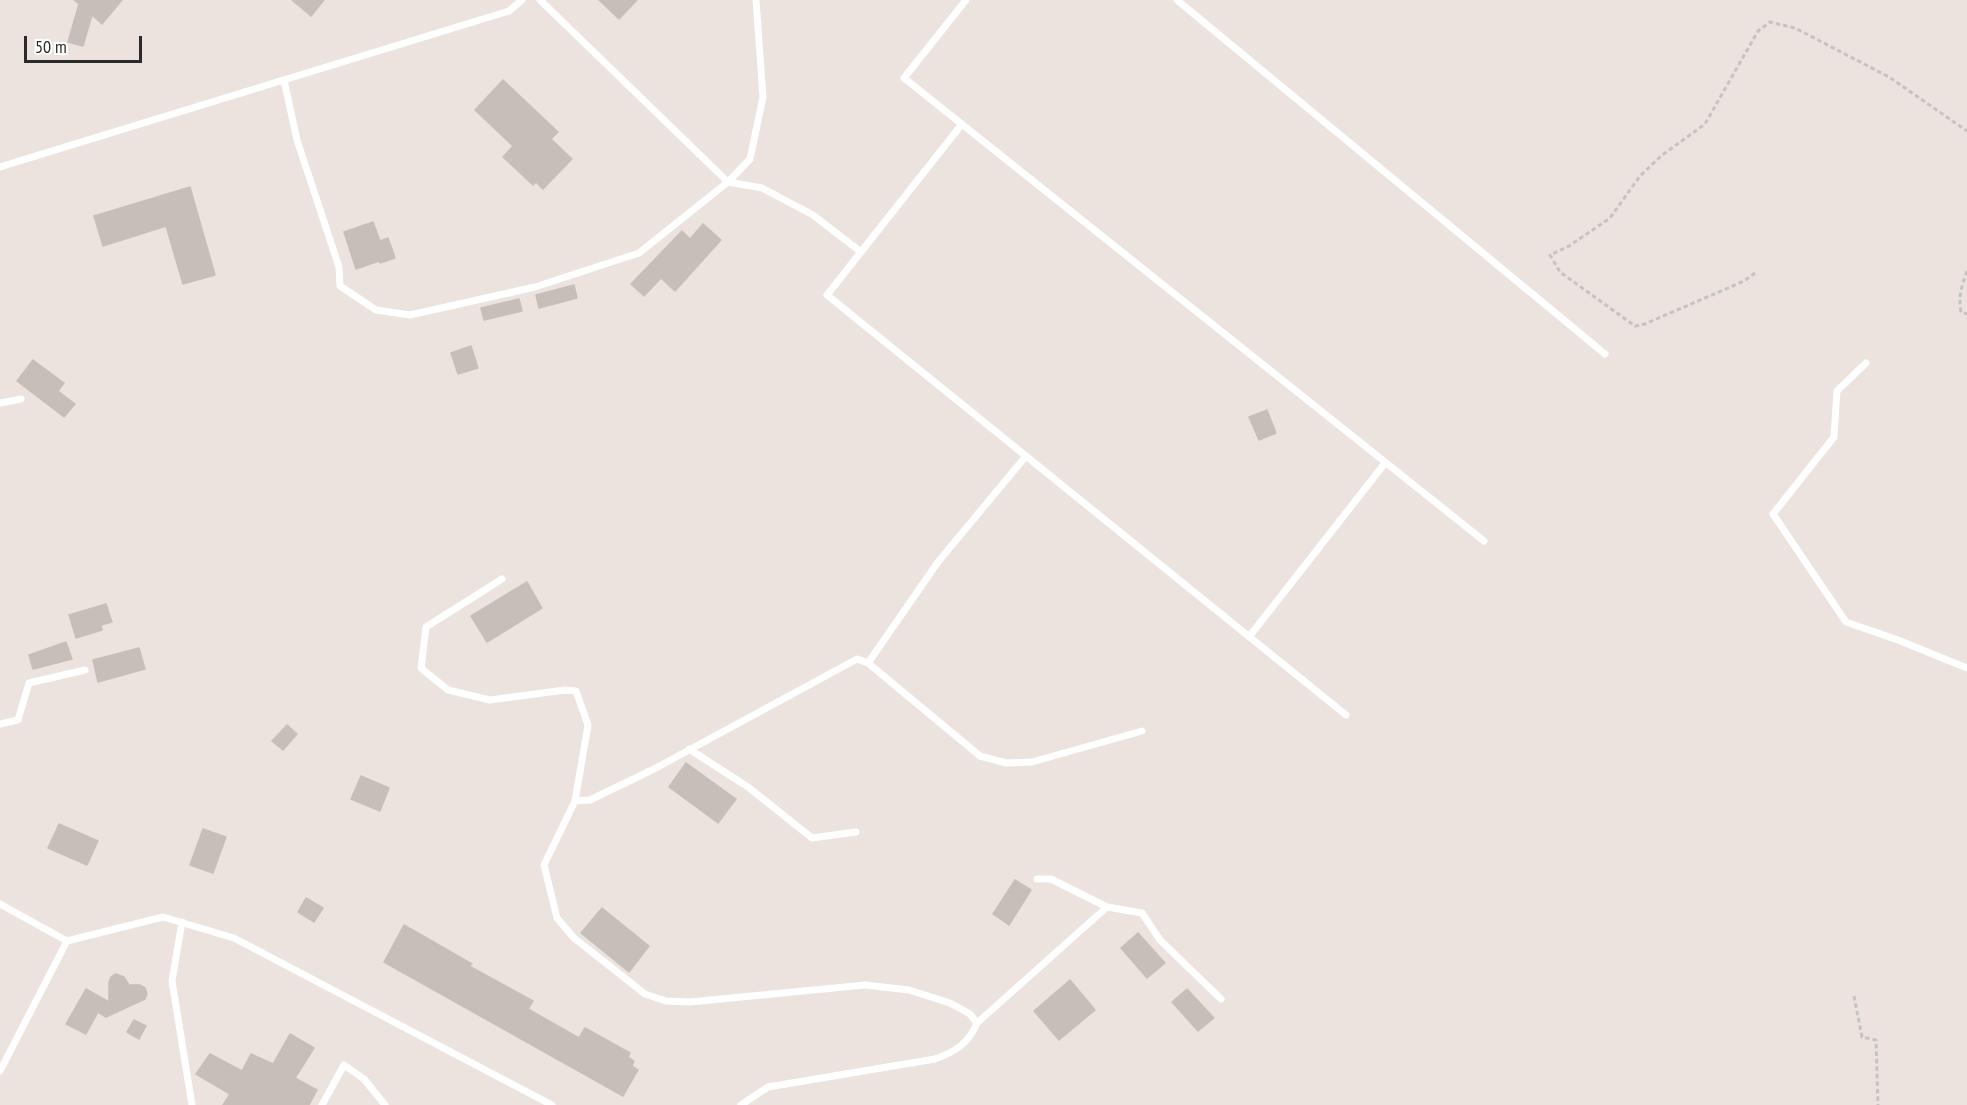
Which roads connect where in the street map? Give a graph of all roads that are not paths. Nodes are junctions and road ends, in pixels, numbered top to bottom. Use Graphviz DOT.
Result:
graph roads {
  1 [pos="522,0"];
  2 [pos="540,0"];
  3 [pos="756,0"];
  4 [pos="966,0"];
  5 [pos="1177,0"];
  6 [pos="284,80"];
  7 [pos="962,124"];
  8 [pos="0,166"];
  9 [pos="728,182"];
  10 [pos="861,252"];
  11 [pos="1605,354"];
  12 [pos="1866,363"];
  13 [pos="21,399"];
  14 [pos="0,403"];
  15 [pos="1026,456"];
  16 [pos="1385,463"];
  17 [pos="1484,541"];
  18 [pos="502,579"];
  19 [pos="1249,637"];
  20 [pos="868,663"];
  21 [pos="1967,668"];
  22 [pos="85,670"];
  23 [pos="1346,715"];
  24 [pos="0,724"];
  25 [pos="1142,731"];
  26 [pos="689,749"];
  27 [pos="575,801"];
  28 [pos="856,832"];
  29 [pos="1036,879"];
  30 [pos="0,904"];
  31 [pos="1107,907"];
  32 [pos="182,922"];
  33 [pos="67,940"];
  34 [pos="1221,999"];
  35 [pos="977,1023"];
  36 [pos="0,1071"];
  37 [pos="192,1105"];
  38 [pos="322,1105"];
  39 [pos="385,1105"];
  40 [pos="552,1105"];
  41 [pos="741,1105"];
  1 -- 6 [label="lane"];
  2 -- 9 [label="lane"];
  3 -- 9 [label="lane"];
  4 -- 7 [label="lane"];
  5 -- 11 [label="lane"];
  6 -- 8 [label="lane"];
  6 -- 9 [label="lane"];
  7 -- 10 [label="lane"];
  7 -- 16 [label="lane"];
  9 -- 10 [label="lane"];
  10 -- 15 [label="lane"];
  12 -- 21 [label="lane"];
  13 -- 14 [label="lane"];
  15 -- 19 [label="lane"];
  15 -- 20 [label="lane"];
  16 -- 17 [label="lane"];
  16 -- 19 [label="lane"];
  18 -- 27 [label="lane"];
  19 -- 23 [label="lane"];
  20 -- 25 [label="lane"];
  20 -- 26 [label="lane"];
  22 -- 24 [label="lane"];
  26 -- 27 [label="lane"];
  26 -- 28 [label="lane"];
  27 -- 35 [label="lane"];
  29 -- 31 [label="lane"];
  30 -- 33 [label="lane"];
  31 -- 34 [label="lane"];
  31 -- 35 [label="lane"];
  32 -- 33 [label="lane"];
  32 -- 37 [label="lane"];
  32 -- 40 [label="lane"];
  33 -- 36 [label="lane"];
  35 -- 41 [label="lane"];
  38 -- 39 [label="lane"];
}
